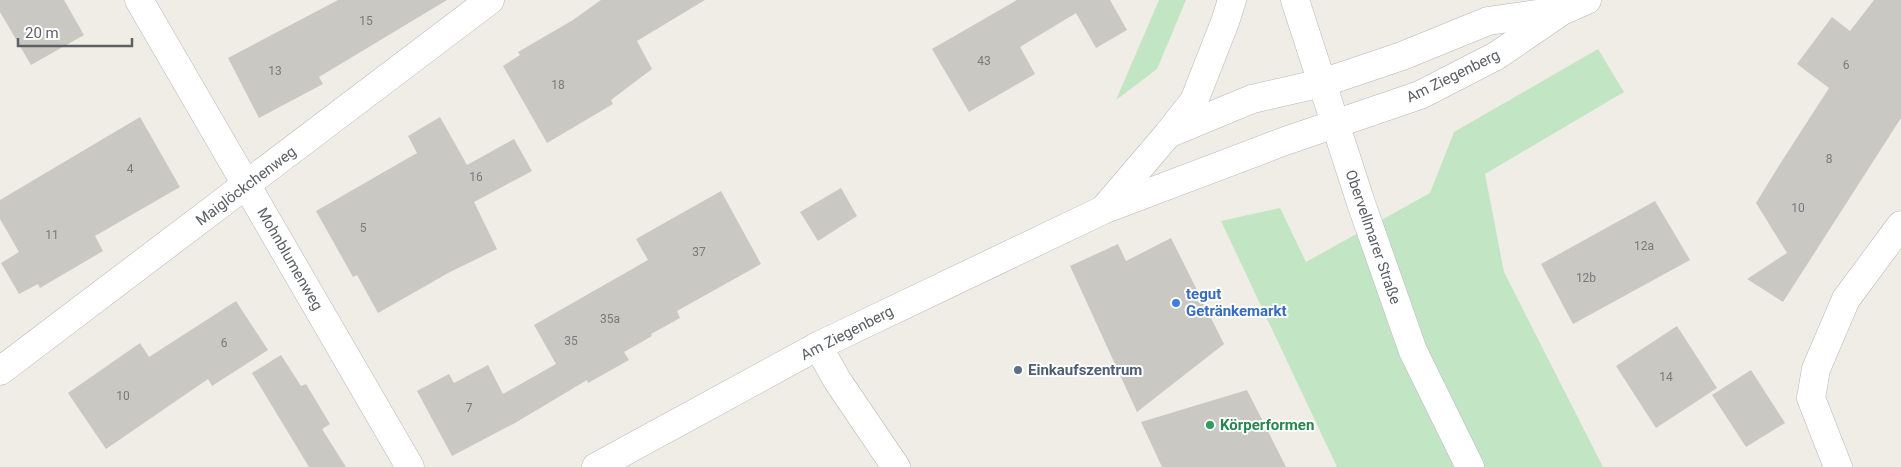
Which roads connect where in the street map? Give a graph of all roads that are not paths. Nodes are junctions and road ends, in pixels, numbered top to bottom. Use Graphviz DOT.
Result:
graph roads {
  1 [pos="139,0"];
  2 [pos="490,0"];
  3 [pos="1232,0"];
  4 [pos="1295,0"];
  5 [pos="1587,0"];
  6 [pos="1562,11"];
  7 [pos="1322,83"];
  8 [pos="1335,124"];
  9 [pos="1168,134"];
  10 [pos="247,185"];
  11 [pos="1103,210"];
  12 [pos="1901,225"];
  13 [pos="818,346"];
  14 [pos="0,371"];
  15 [pos="410,467"];
  16 [pos="596,467"];
  17 [pos="896,467"];
  18 [pos="1470,467"];
  19 [pos="1838,467"];
  1 -- 10 [label="street, Mohnblumenweg"];
  2 -- 10 [label="street, Maiglöckchenweg"];
  3 -- 9 [label="street"];
  4 -- 7 [label="street, Obervellmarer Straße"];
  5 -- 6 [label="street, Am Ziegenberg"];
  6 -- 7 [label="street, Am Ziegenberg"];
  6 -- 8 [label="street, Am Ziegenberg"];
  7 -- 8 [label="street, Obervellmarer Straße"];
  7 -- 9 [label="street, Am Ziegenberg"];
  8 -- 11 [label="street, Am Ziegenberg"];
  8 -- 18 [label="street, Obervellmarer Straße"];
  9 -- 11 [label="street"];
  10 -- 14 [label="street, Maiglöckchenweg"];
  10 -- 15 [label="street, Mohnblumenweg"];
  11 -- 13 [label="street, Am Ziegenberg"];
  12 -- 19 [label="street"];
  13 -- 16 [label="street, Am Ziegenberg"];
  13 -- 17 [label="street"];
}
